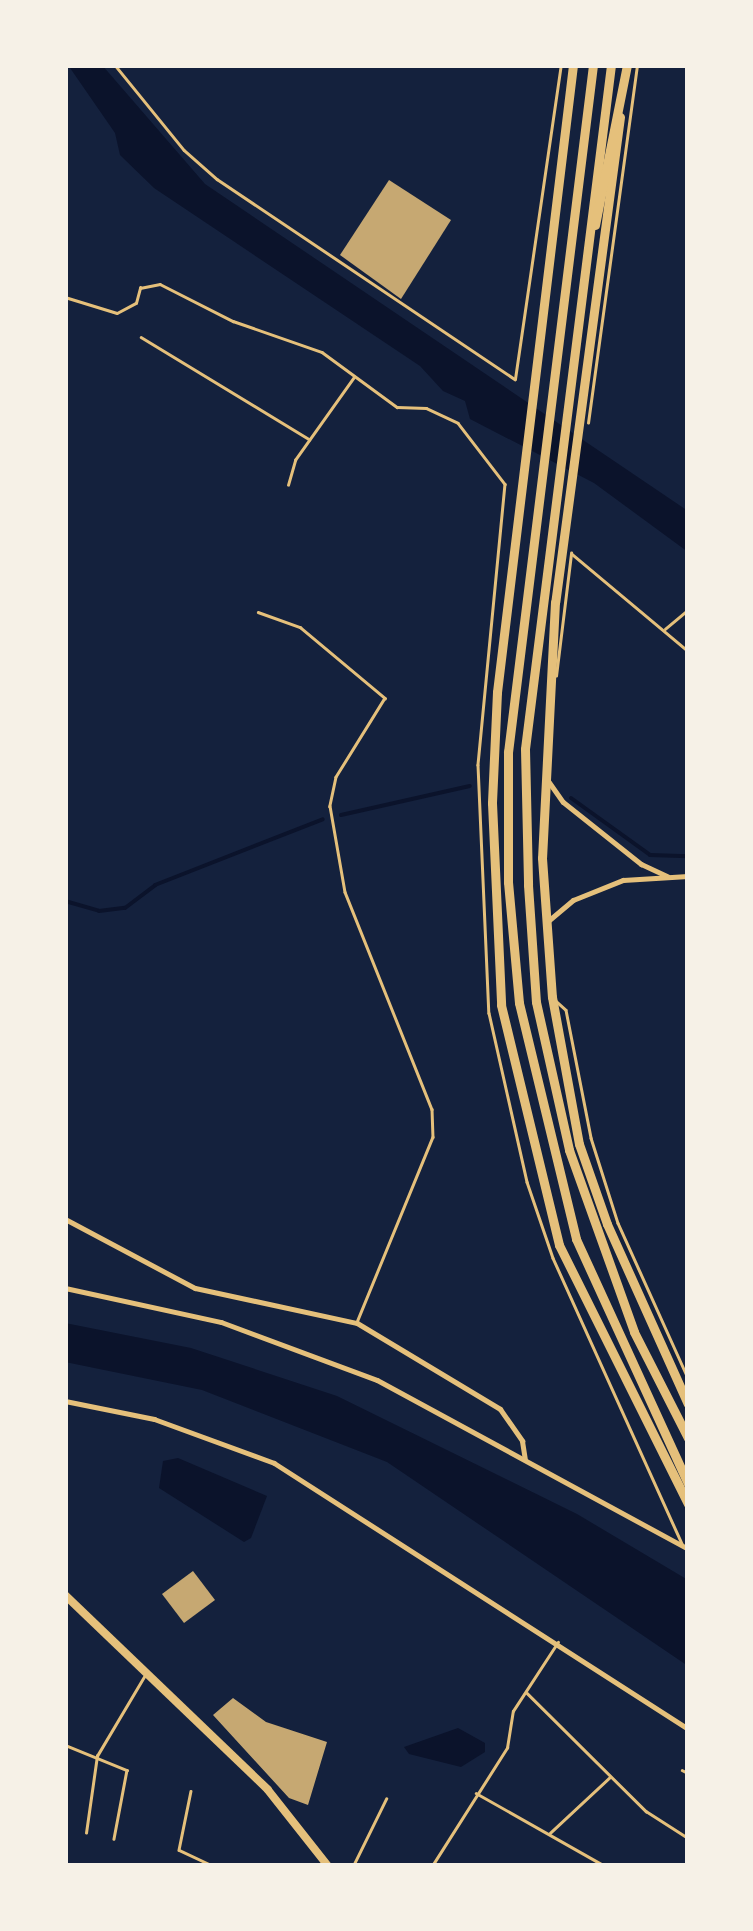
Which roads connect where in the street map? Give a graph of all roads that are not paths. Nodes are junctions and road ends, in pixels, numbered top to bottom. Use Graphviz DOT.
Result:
graph roads {
  1 [pos="115,65"];
  2 [pos="561,65"];
  3 [pos="573,65"];
  4 [pos="591,65"];
  5 [pos="610,65"];
  6 [pos="627,65"];
  7 [pos="637,65"];
  8 [pos="65,296"];
  9 [pos="578,306"];
  10 [pos="141,337"];
  11 [pos="354,375"];
  12 [pos="588,423"];
  13 [pos="309,439"];
  14 [pos="288,486"];
  15 [pos="688,610"];
  16 [pos="258,612"];
  17 [pos="664,630"];
  18 [pos="688,651"];
  19 [pos="545,756"];
  20 [pos="544,775"];
  21 [pos="666,876"];
  22 [pos="688,876"];
  23 [pos="547,922"];
  24 [pos="552,997"];
  25 [pos="65,1219"];
  26 [pos="65,1288"];
  27 [pos="357,1323"];
  28 [pos="688,1378"];
  29 [pos="65,1402"];
  30 [pos="688,1404"];
  31 [pos="688,1438"];
  32 [pos="526,1461"];
  33 [pos="688,1484"];
  34 [pos="688,1504"];
  35 [pos="685,1548"];
  36 [pos="65,1594"];
  37 [pos="558,1642"];
  38 [pos="147,1672"];
  39 [pos="526,1693"];
  40 [pos="688,1729"];
  41 [pos="65,1746"];
  42 [pos="97,1756"];
  43 [pos="682,1770"];
  44 [pos="688,1773"];
  45 [pos="611,1776"];
  46 [pos="191,1790"];
  47 [pos="476,1792"];
  48 [pos="386,1799"];
  49 [pos="86,1833"];
  50 [pos="549,1834"];
  51 [pos="688,1838"];
  52 [pos="114,1839"];
  53 [pos="203,1864"];
  54 [pos="213,1866"];
  55 [pos="328,1866"];
  56 [pos="353,1866"];
  57 [pos="432,1866"];
  58 [pos="605,1866"];
  1 -- 2 [label="lane"];
  3 -- 34 [label="main road"];
  4 -- 33 [label="main road"];
  5 -- 9 [label="main road"];
  6 -- 9 [label="main road"];
  6 -- 19 [label="main road"];
  7 -- 12 [label="lane"];
  8 -- 11 [label="lane"];
  9 -- 31 [label="main road"];
  10 -- 13 [label="lane"];
  11 -- 13 [label="lane"];
  11 -- 35 [label="lane"];
  13 -- 14 [label="lane"];
  15 -- 17 [label="lane"];
  16 -- 27 [label="lane"];
  17 -- 18 [label="lane"];
  17 -- 19 [label="lane"];
  19 -- 20 [label="main road"];
  20 -- 21 [label="street"];
  20 -- 23 [label="main road"];
  21 -- 22 [label="street"];
  21 -- 23 [label="street"];
  23 -- 24 [label="main road"];
  24 -- 28 [label="lane"];
  24 -- 30 [label="main road"];
  25 -- 27 [label="street"];
  26 -- 32 [label="street"];
  27 -- 32 [label="street"];
  29 -- 37 [label="street"];
  32 -- 35 [label="street"];
  36 -- 38 [label="street"];
  37 -- 39 [label="lane"];
  37 -- 40 [label="street"];
  38 -- 42 [label="lane"];
  38 -- 55 [label="street"];
  39 -- 45 [label="lane"];
  39 -- 47 [label="lane"];
  41 -- 42 [label="lane"];
  42 -- 49 [label="lane"];
  42 -- 52 [label="lane"];
  43 -- 44 [label="lane"];
  45 -- 50 [label="lane"];
  45 -- 51 [label="lane"];
  46 -- 53 [label="lane"];
  47 -- 50 [label="lane"];
  47 -- 57 [label="lane"];
  48 -- 56 [label="lane"];
  50 -- 58 [label="lane"];
  53 -- 54 [label="lane"];
}
